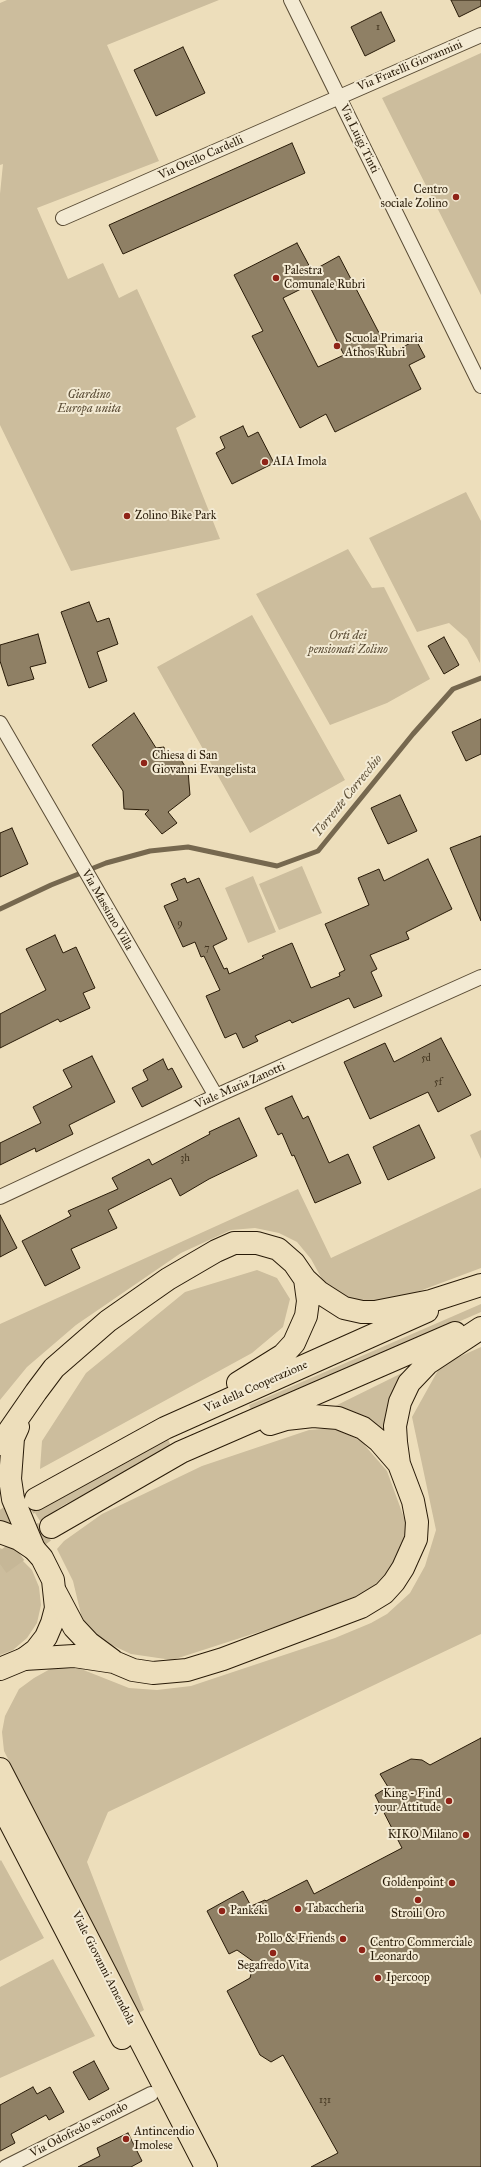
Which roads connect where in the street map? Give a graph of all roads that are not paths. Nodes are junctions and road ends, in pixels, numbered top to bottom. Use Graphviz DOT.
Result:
graph roads {
  1 [pos="291,0"];
  2 [pos="481,36"];
  3 [pos="338,97"];
  4 [pos="63,218"];
  5 [pos="481,386"];
  6 [pos="0,723"];
  7 [pos="481,978"];
  8 [pos="216,1096"];
  9 [pos="0,1197"];
  10 [pos="305,1279"];
  11 [pos="481,1286"];
  12 [pos="481,1322"];
  13 [pos="481,1328"];
  14 [pos="164,1428"];
  15 [pos="5,1452"];
  16 [pos="181,1452"];
  17 [pos="399,1464"];
  18 [pos="0,1482"];
  19 [pos="36,1499"];
  20 [pos="51,1527"];
  21 [pos="0,1532"];
  22 [pos="34,1549"];
  23 [pos="56,1592"];
  24 [pos="114,1662"];
  25 [pos="8,1670"];
  26 [pos="0,1769"];
  27 [pos="0,1803"];
  28 [pos="151,2094"];
  29 [pos="6,2167"];
  30 [pos="190,2167"];
  31 [pos="206,2167"];
  1 -- 3 [label="street, Via Luigi Tinti"];
  2 -- 3 [label="street, Via Fratelli Giovannini"];
  3 -- 4 [label="street, Via Otello Cardelli"];
  3 -- 5 [label="street, Via Luigi Tinti"];
  6 -- 8 [label="street, Via Massimo Villa"];
  7 -- 8 [label="street, Viale Maria Zanotti"];
  8 -- 9 [label="street, Viale Maria Zanotti"];
  10 -- 11 [label="main road"];
  10 -- 14 [label="main road"];
  10 -- 15 [label="main road"];
  11 -- 14 [label="main road, Via della Cooperazione"];
  12 -- 16 [label="main road"];
  13 -- 17 [label="main road"];
  14 -- 19 [label="main road, Via della Cooperazione"];
  15 -- 18 [label="main road"];
  15 -- 22 [label="main road"];
  16 -- 17 [label="main road"];
  16 -- 20 [label="main road"];
  17 -- 24 [label="main road"];
  21 -- 22 [label="main road"];
  22 -- 23 [label="main road"];
  23 -- 24 [label="main road"];
  23 -- 25 [label="main road"];
  24 -- 25 [label="main road"];
  26 -- 31 [label="main road, Viale Giovanni Amendola"];
  27 -- 28 [label="main road, Viale Giovanni Amendola"];
  28 -- 29 [label="street, Via Odofredo secondo"];
  28 -- 30 [label="main road, Viale Giovanni Amendola"];
}
